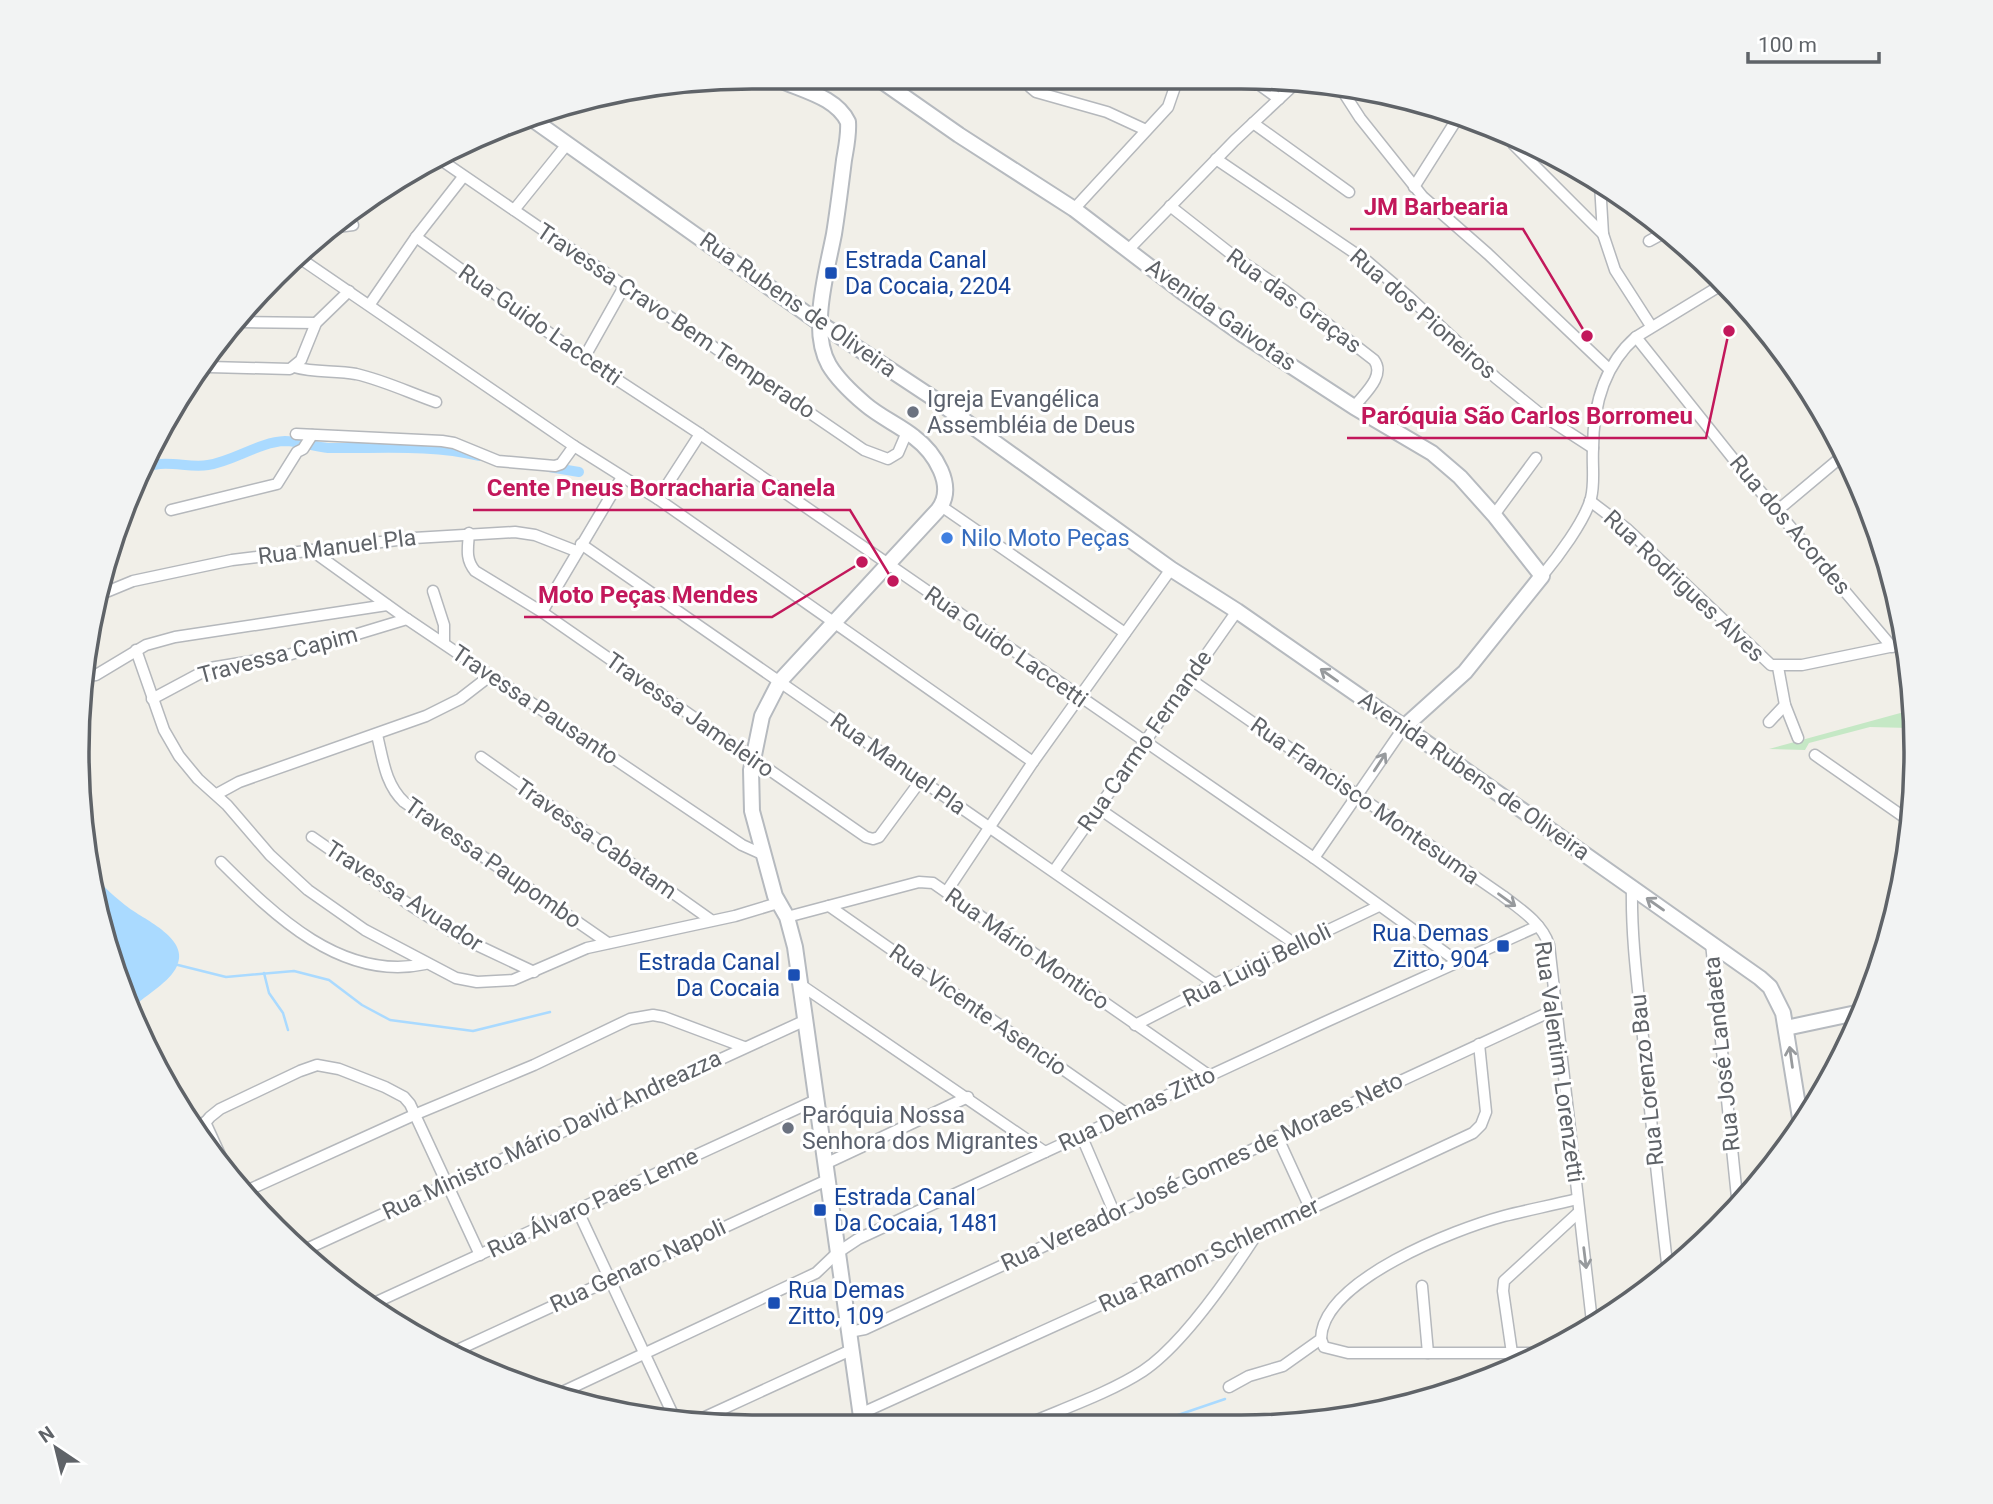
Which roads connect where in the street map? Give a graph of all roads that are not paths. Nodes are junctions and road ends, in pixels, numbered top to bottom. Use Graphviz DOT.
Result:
graph roads {
  1 [pos="800,89"];
  2 [pos="893,89"];
  3 [pos="1032,89"];
  4 [pos="1174,89"];
  5 [pos="1267,90"];
  6 [pos="1287,91"];
  7 [pos="1348,98"];
  8 [pos="1279,99"];
  9 [pos="1253,123"];
  10 [pos="539,124"];
  11 [pos="1454,124"];
  12 [pos="1146,130"];
  13 [pos="568,143"];
  14 [pos="1521,152"];
  15 [pos="1216,159"];
  16 [pos="447,165"];
  17 [pos="463,177"];
  18 [pos="1414,187"];
  19 [pos="1349,192"];
  20 [pos="1605,198"];
  21 [pos="1170,206"];
  22 [pos="1074,209"];
  23 [pos="514,210"];
  24 [pos="350,225"];
  25 [pos="353,225"];
  26 [pos="1603,234"];
  27 [pos="416,237"];
  28 [pos="1657,237"];
  29 [pos="1649,241"];
  30 [pos="1129,249"];
  31 [pos="306,262"];
  32 [pos="625,285"];
  33 [pos="1715,289"];
  34 [pos="349,291"];
  35 [pos="370,304"];
  36 [pos="247,323"];
  37 [pos="316,323"];
  38 [pos="821,324"];
  39 [pos="1651,326"];
  40 [pos="1636,337"];
  41 [pos="584,358"];
  42 [pos="213,367"];
  43 [pos="294,367"];
  44 [pos="1609,369"];
  45 [pos="436,402"];
  46 [pos="1354,407"];
  47 [pos="907,432"];
  48 [pos="296,434"];
  49 [pos="699,434"];
  50 [pos="312,436"];
  51 [pos="574,446"];
  52 [pos="1592,448"];
  53 [pos="1536,458"];
  54 [pos="1836,461"];
  55 [pos="622,477"];
  56 [pos="658,499"];
  57 [pos="1590,501"];
  58 [pos="941,506"];
  59 [pos="171,510"];
  60 [pos="1778,510"];
  61 [pos="1494,515"];
  62 [pos="469,533"];
  63 [pos="578,548"];
  64 [pos="311,550"];
  65 [pos="888,565"];
  66 [pos="1171,569"];
  67 [pos="1542,576"];
  68 [pos="110,591"];
  69 [pos="433,591"];
  70 [pos="387,605"];
  71 [pos="1237,611"];
  72 [pos="542,612"];
  73 [pos="407,620"];
  74 [pos="834,623"];
  75 [pos="1125,633"];
  76 [pos="444,643"];
  77 [pos="1892,647"];
  78 [pos="136,650"];
  79 [pos="1778,667"];
  80 [pos="94,675"];
  81 [pos="491,676"];
  82 [pos="1190,680"];
  83 [pos="780,681"];
  84 [pos="1081,698"];
  85 [pos="152,699"];
  86 [pos="1785,705"];
  87 [pos="1769,722"];
  88 [pos="1404,727"];
  89 [pos="377,735"];
  90 [pos="1798,738"];
  91 [pos="1146,743"];
  92 [pos="1815,755"];
  93 [pos="481,757"];
  94 [pos="753,758"];
  95 [pos="1033,762"];
  96 [pos="921,780"];
  97 [pos="217,794"];
  98 [pos="1358,795"];
  99 [pos="1098,808"];
  100 [pos="1900,814"];
  101 [pos="990,828"];
  102 [pos="312,837"];
  103 [pos="762,854"];
  104 [pos="1314,858"];
  105 [pos="221,862"];
  106 [pos="1054,871"];
  107 [pos="1632,888"];
  108 [pos="947,891"];
  109 [pos="778,903"];
  110 [pos="829,906"];
  111 [pos="1379,906"];
  112 [pos="787,917"];
  113 [pos="711,920"];
  114 [pos="1538,926"];
  115 [pos="608,943"];
  116 [pos="1711,943"];
  117 [pos="1298,946"];
  118 [pos="1458,962"];
  119 [pos="425,964"];
  120 [pos="534,972"];
  121 [pos="1215,984"];
  122 [pos="801,985"];
  123 [pos="1556,1009"];
  124 [pos="1849,1015"];
  125 [pos="806,1020"];
  126 [pos="1135,1025"];
  127 [pos="1786,1028"];
  128 [pos="1479,1044"];
  129 [pos="744,1047"];
  130 [pos="1210,1076"];
  131 [pos="968,1097"];
  132 [pos="816,1100"];
  133 [pos="1799,1109"];
  134 [pos="1127,1114"];
  135 [pos="414,1115"];
  136 [pos="204,1124"];
  137 [pos="1081,1135"];
  138 [pos="1277,1136"];
  139 [pos="1045,1152"];
  140 [pos="825,1164"];
  141 [pos="827,1180"];
  142 [pos="446,1184"];
  143 [pos="253,1188"];
  144 [pos="1737,1192"];
  145 [pos="1577,1199"];
  146 [pos="1310,1208"];
  147 [pos="577,1209"];
  148 [pos="1114,1212"];
  149 [pos="1579,1212"];
  150 [pos="1257,1233"];
  151 [pos="311,1247"];
  152 [pos="836,1253"];
  153 [pos="480,1255"];
  154 [pos="1666,1260"];
  155 [pos="609,1279"];
  156 [pos="1422,1286"];
  157 [pos="380,1300"];
  158 [pos="1591,1314"];
  159 [pos="849,1332"];
  160 [pos="1321,1339"];
  161 [pos="462,1348"];
  162 [pos="851,1350"];
  163 [pos="1428,1353"];
  164 [pos="1512,1353"];
  165 [pos="1519,1353"];
  166 [pos="645,1354"];
  167 [pos="1229,1387"];
  168 [pos="569,1389"];
  169 [pos="671,1410"];
  170 [pos="713,1413"];
  171 [pos="860,1415"];
  172 [pos="870,1415"];
  173 [pos="1048,1415"];
  1 -- 38 [label="main road"];
  2 -- 22 [label="main road, Avenida Gaivotas"];
  3 -- 12 [label="street"];
  4 -- 12 [label="street"];
  5 -- 8 [label="street"];
  6 -- 8 [label="street"];
  7 -- 18 [label="street"];
  8 -- 9 [label="street"];
  9 -- 15 [label="street"];
  9 -- 19 [label="street"];
  10 -- 13 [label="main road, Rua Rubens de Oliveira"];
  11 -- 18 [label="street"];
  12 -- 22 [label="street"];
  13 -- 23 [label="street"];
  13 -- 38 [label="main road, Rua Rubens de Oliveira"];
  14 -- 26 [label="street"];
  15 -- 21 [label="street"];
  15 -- 52 [label="street, Rua dos Pioneiros"];
  16 -- 17 [label="street, Travessa Cravo Bem Temperado"];
  17 -- 23 [label="street, Travessa Cravo Bem Temperado"];
  17 -- 27 [label="street"];
  18 -- 44 [label="street"];
  20 -- 26 [label="street"];
  21 -- 30 [label="street"];
  21 -- 46 [label="street, Rua das Graças"];
  22 -- 30 [label="main road, Avenida Gaivotas"];
  23 -- 32 [label="street, Travessa Cravo Bem Temperado"];
  24 -- 25 [label="street"];
  26 -- 39 [label="street"];
  27 -- 35 [label="street"];
  27 -- 41 [label="street, Rua Guido Laccetti"];
  28 -- 29 [label="street"];
  30 -- 46 [label="main road, Avenida Gaivotas"];
  31 -- 34 [label="street"];
  32 -- 41 [label="street"];
  32 -- 47 [label="street, Travessa Cravo Bem Temperado"];
  33 -- 39 [label="street"];
  34 -- 35 [label="street"];
  34 -- 37 [label="street"];
  35 -- 51 [label="street"];
  36 -- 37 [label="street"];
  37 -- 43 [label="street"];
  38 -- 47 [label="main road"];
  38 -- 66 [label="main road, Rua Rubens de Oliveira"];
  39 -- 40 [label="street"];
  40 -- 44 [label="street"];
  40 -- 60 [label="street, Rua dos Acordes"];
  41 -- 49 [label="street, Rua Guido Laccetti"];
  42 -- 43 [label="street"];
  43 -- 45 [label="street"];
  44 -- 52 [label="street"];
  46 -- 61 [label="main road, Avenida Gaivotas"];
  47 -- 58 [label="main road"];
  48 -- 50 [label="street"];
  49 -- 56 [label="street"];
  49 -- 65 [label="street, Rua Guido Laccetti"];
  50 -- 51 [label="street"];
  50 -- 59 [label="street"];
  51 -- 55 [label="street"];
  52 -- 57 [label="street"];
  53 -- 61 [label="street"];
  54 -- 60 [label="street"];
  55 -- 56 [label="street"];
  55 -- 63 [label="street"];
  56 -- 74 [label="street"];
  57 -- 67 [label="street"];
  57 -- 79 [label="street, Rua Rodrigues Alves"];
  58 -- 65 [label="main road"];
  58 -- 75 [label="street"];
  60 -- 77 [label="street, Rua dos Acordes"];
  61 -- 67 [label="main road, Avenida Gaivotas"];
  62 -- 63 [label="street, Rua Manuel Pla"];
  62 -- 64 [label="street, Rua Manuel Pla"];
  62 -- 72 [label="street, Travessa Jameleiro"];
  63 -- 72 [label="street"];
  63 -- 83 [label="street, Rua Manuel Pla"];
  64 -- 68 [label="street, Rua Manuel Pla"];
  64 -- 70 [label="street, Travessa Pausanto"];
  65 -- 74 [label="main road"];
  65 -- 84 [label="street, Rua Guido Laccetti"];
  66 -- 71 [label="main road, Rua Rubens de Oliveira"];
  66 -- 75 [label="street"];
  67 -- 88 [label="main road"];
  69 -- 76 [label="street"];
  70 -- 73 [label="street, Travessa Pausanto"];
  70 -- 78 [label="street"];
  71 -- 82 [label="street, Rua Carmo Fernande"];
  88 -- 71 [label="main road, Avenida Rubens de Oliveira, one-way"];
  72 -- 94 [label="street, Travessa Jameleiro"];
  73 -- 76 [label="street, Travessa Pausanto"];
  73 -- 85 [label="street, Travessa Capim"];
  74 -- 83 [label="main road"];
  74 -- 95 [label="street"];
  75 -- 84 [label="street"];
  76 -- 81 [label="street, Travessa Pausanto"];
  77 -- 79 [label="street, Rua Rodrigues Alves"];
  78 -- 80 [label="street"];
  78 -- 85 [label="street"];
  79 -- 86 [label="street"];
  81 -- 89 [label="street"];
  81 -- 103 [label="street, Travessa Pausanto"];
  82 -- 91 [label="street, Rua Carmo Fernande"];
  82 -- 98 [label="street, Rua Francisco Montesuma"];
  83 -- 94 [label="main road"];
  83 -- 96 [label="street, Rua Manuel Pla"];
  84 -- 91 [label="street, Rua Guido Laccetti"];
  84 -- 95 [label="street"];
  85 -- 97 [label="street"];
  86 -- 87 [label="street"];
  86 -- 90 [label="street"];
  98 -- 88 [label="street, one-way"];
  88 -- 107 [label="main road, Avenida Rubens de Oliveira"];
  89 -- 97 [label="street"];
  89 -- 115 [label="street, Travessa Paupombo"];
  91 -- 99 [label="street, Rua Carmo Fernande"];
  91 -- 104 [label="street, Rua Guido Laccetti"];
  92 -- 100 [label="street"];
  93 -- 113 [label="street, Travessa Cabatam"];
  94 -- 96 [label="street, Travessa Jameleiro"];
  94 -- 103 [label="main road"];
  95 -- 101 [label="street"];
  96 -- 101 [label="street, Rua Manuel Pla"];
  97 -- 119 [label="street"];
  98 -- 104 [label="street"];
  98 -- 114 [label="street, Rua Francisco Montesuma, one-way"];
  99 -- 106 [label="street, Rua Carmo Fernande"];
  99 -- 117 [label="street"];
  101 -- 106 [label="street, Rua Manuel Pla"];
  101 -- 108 [label="street"];
  102 -- 120 [label="street, Travessa Avuador"];
  103 -- 109 [label="main road"];
  104 -- 111 [label="street, Rua Guido Laccetti"];
  105 -- 119 [label="street"];
  106 -- 121 [label="street, Rua Manuel Pla"];
  116 -- 107 [label="main road, Avenida Rubens de Oliveira, one-way"];
  107 -- 154 [label="street, Rua Lorenzo Bau"];
  108 -- 110 [label="street, Rua Mário Montico"];
  108 -- 126 [label="street, Rua Mário Montico"];
  109 -- 112 [label="main road"];
  109 -- 113 [label="street"];
  110 -- 112 [label="street, Rua Mário Montico"];
  110 -- 134 [label="street, Rua Vicente Asencio"];
  111 -- 117 [label="street, Rua Luigi Belloli"];
  111 -- 118 [label="street, Rua Guido Laccetti"];
  112 -- 122 [label="main road"];
  113 -- 115 [label="street"];
  114 -- 118 [label="street, Rua Demas Zitto"];
  114 -- 123 [label="street, Rua Valentim Lorenzetti"];
  115 -- 120 [label="street"];
  116 -- 127 [label="main road, Avenida Rubens de Oliveira"];
  116 -- 144 [label="street, Rua José Landaeta"];
  117 -- 121 [label="street, Rua Luigi Belloli"];
  118 -- 130 [label="street, Rua Demas Zitto"];
  119 -- 120 [label="street"];
  121 -- 126 [label="street, Rua Luigi Belloli"];
  122 -- 125 [label="main road"];
  122 -- 131 [label="street"];
  123 -- 128 [label="street, Rua Vereador José Gomes de Moraes Neto"];
  123 -- 145 [label="street, Rua Valentim Lorenzetti"];
  124 -- 127 [label="main road"];
  125 -- 129 [label="street, Rua Ministro Mário David Andreazza"];
  125 -- 132 [label="main road"];
  126 -- 130 [label="street, Rua Mário Montico"];
  133 -- 127 [label="main road, Avenida Rubens de Oliveira, one-way"];
  128 -- 138 [label="street, Rua Vereador José Gomes de Moraes Neto"];
  128 -- 146 [label="street, Rua Ramon Schlemmer"];
  129 -- 135 [label="street"];
  129 -- 142 [label="street, Rua Ministro Mário David Andreazza"];
  130 -- 134 [label="street, Rua Demas Zitto"];
  131 -- 139 [label="street"];
  131 -- 140 [label="street"];
  132 -- 140 [label="main road"];
  132 -- 147 [label="street, Rua Álvaro Paes Leme"];
  134 -- 137 [label="street, Rua Demas Zitto"];
  135 -- 136 [label="street"];
  135 -- 142 [label="street"];
  135 -- 143 [label="street"];
  137 -- 139 [label="street, Rua Demas Zitto"];
  137 -- 148 [label="street"];
  138 -- 146 [label="street"];
  138 -- 148 [label="street, Rua Vereador José Gomes de Moraes Neto"];
  139 -- 152 [label="street, Rua Demas Zitto"];
  140 -- 141 [label="main road"];
  141 -- 152 [label="main road"];
  141 -- 155 [label="street, Rua Genaro Napoli"];
  142 -- 151 [label="street, Rua Ministro Mário David Andreazza"];
  142 -- 153 [label="street"];
  145 -- 149 [label="street, Rua Valentim Lorenzetti"];
  145 -- 160 [label="street, Rua Valentim Lorenzetti"];
  146 -- 150 [label="street, Rua Ramon Schlemmer"];
  147 -- 153 [label="street, Rua Álvaro Paes Leme"];
  147 -- 155 [label="street"];
  148 -- 159 [label="street, Rua Vereador José Gomes de Moraes Neto"];
  149 -- 158 [label="street, Rua Valentim Lorenzetti, one-way"];
  149 -- 164 [label="street"];
  150 -- 172 [label="street, Rua Ramon Schlemmer"];
  150 -- 173 [label="street"];
  152 -- 159 [label="main road"];
  152 -- 166 [label="street, Rua Demas Zitto"];
  153 -- 157 [label="street, Rua Álvaro Paes Leme"];
  155 -- 161 [label="street, Rua Genaro Napoli"];
  155 -- 166 [label="street"];
  156 -- 163 [label="street"];
  159 -- 162 [label="main road"];
  160 -- 163 [label="street"];
  160 -- 167 [label="street"];
  162 -- 170 [label="street"];
  162 -- 171 [label="main road"];
  163 -- 164 [label="street"];
  164 -- 165 [label="street"];
  166 -- 168 [label="street, Rua Demas Zitto"];
  166 -- 169 [label="street"];
}
